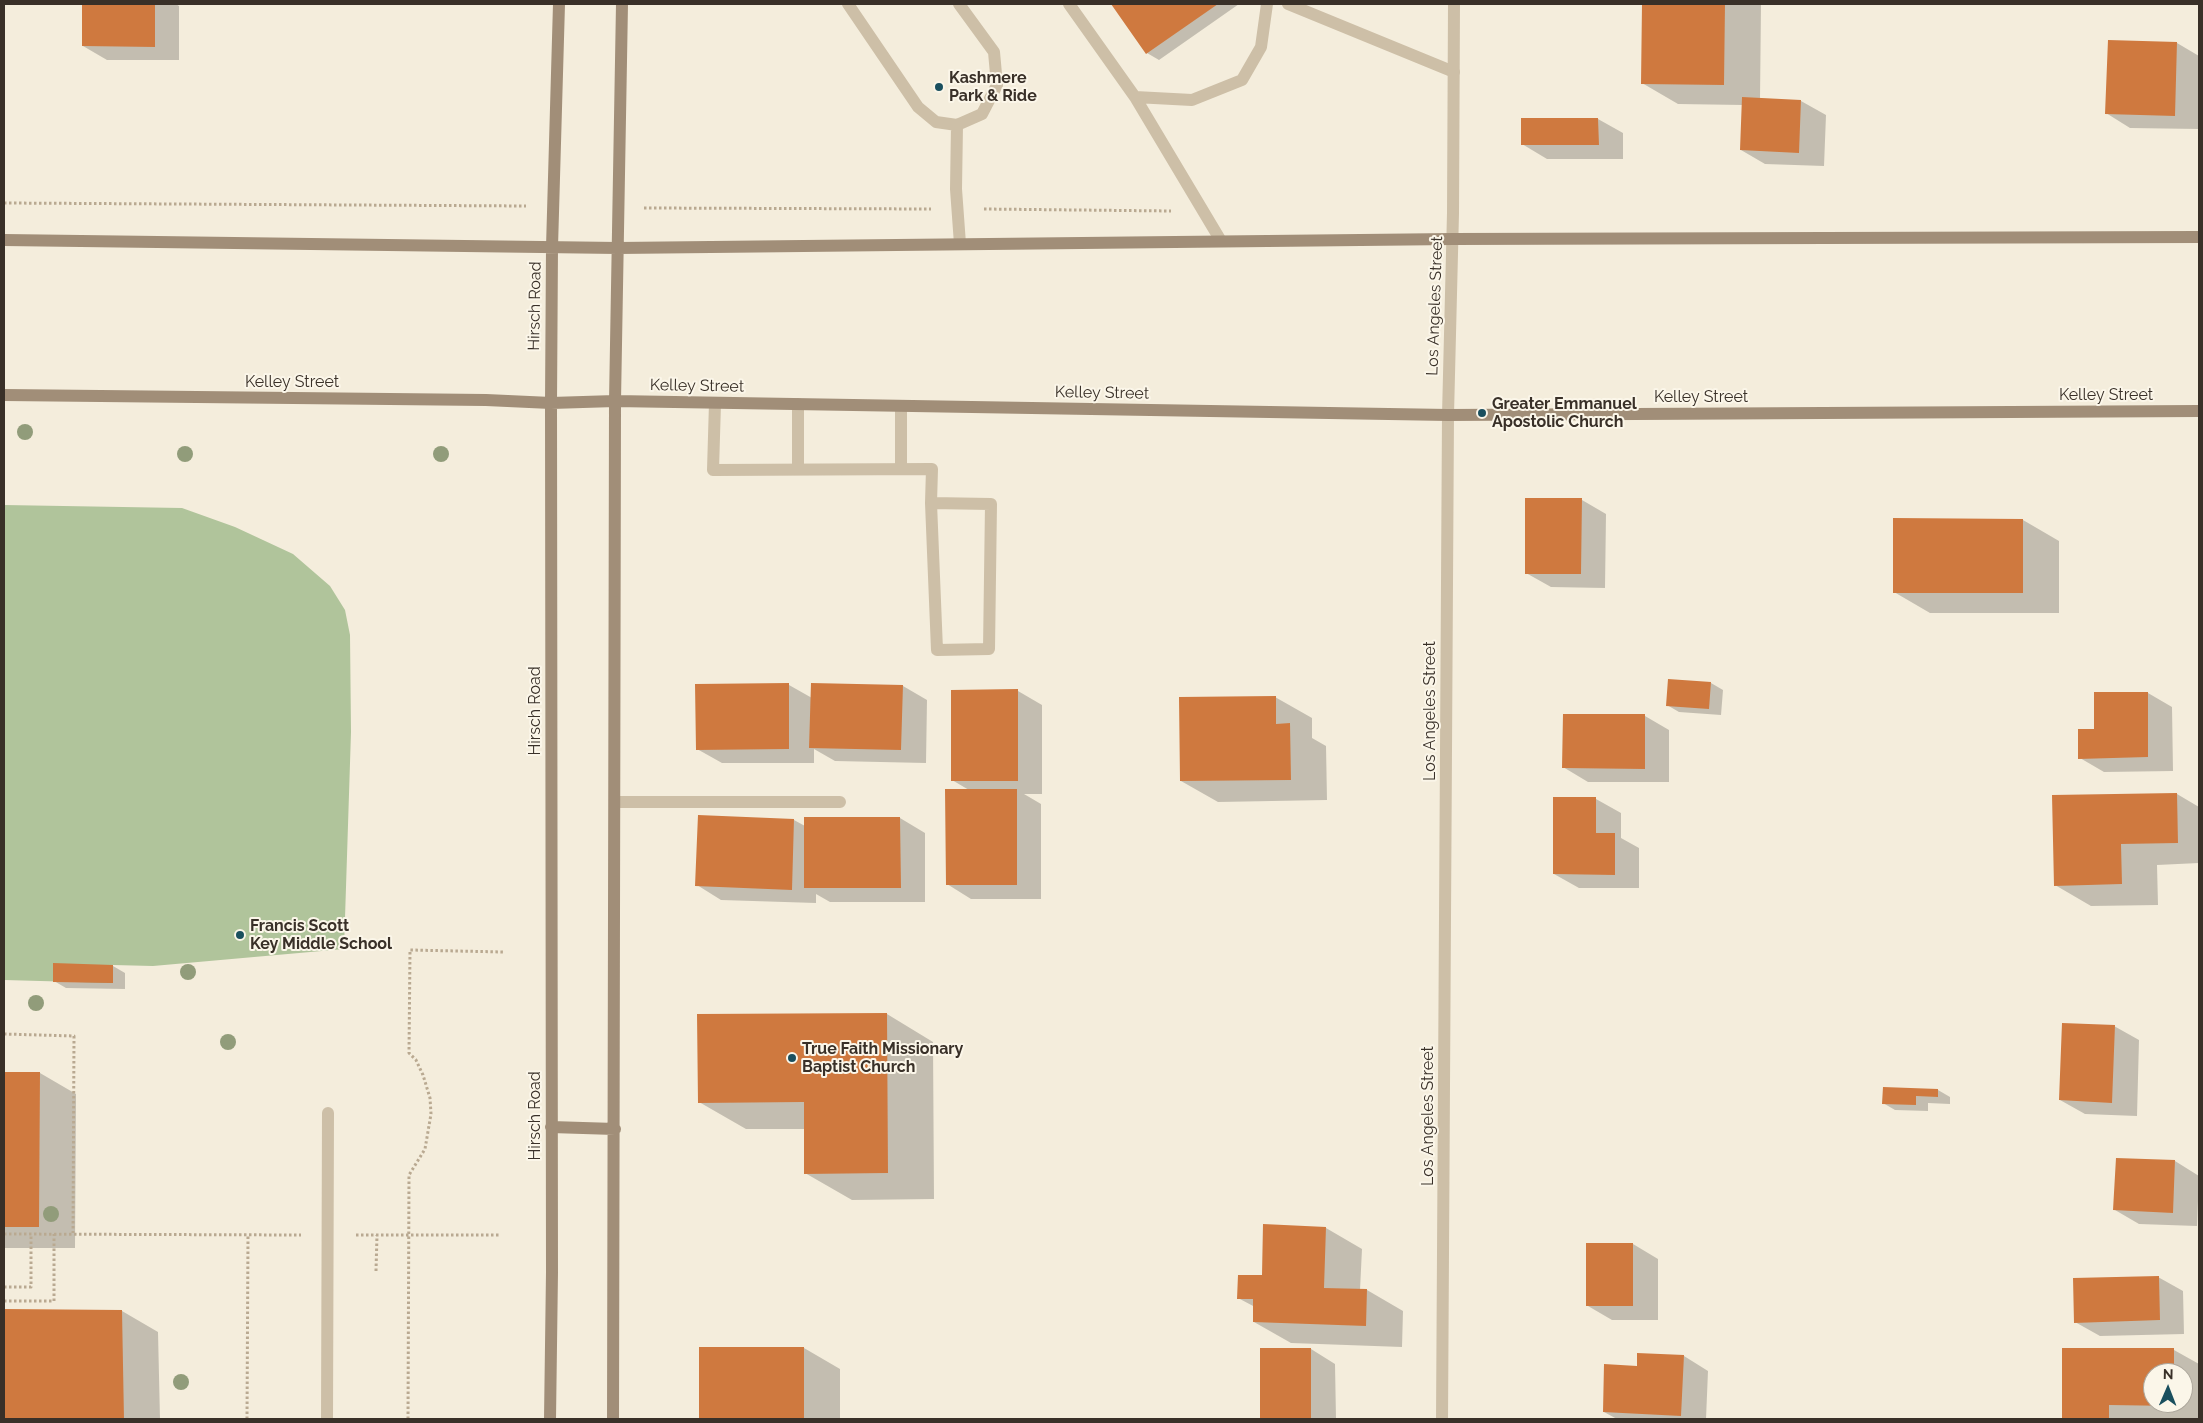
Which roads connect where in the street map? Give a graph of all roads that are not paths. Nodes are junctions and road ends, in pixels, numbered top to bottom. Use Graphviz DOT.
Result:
graph roads {
  1 [pos="559,4"];
  2 [pos="622,4"];
  3 [pos="848,4"];
  4 [pos="959,4"];
  5 [pos="1069,4"];
  6 [pos="1267,4"];
  7 [pos="1288,4"];
  8 [pos="1454,4"];
  9 [pos="1454,72"];
  10 [pos="1135,97"];
  11 [pos="957,125"];
  12 [pos="2199,237"];
  13 [pos="1453,239"];
  14 [pos="4,240"];
  15 [pos="1221,241"];
  16 [pos="960,244"];
  17 [pos="552,247"];
  18 [pos="618,248"];
  19 [pos="4,395"];
  20 [pos="615,401"];
  21 [pos="551,403"];
  22 [pos="716,403"];
  23 [pos="798,404"];
  24 [pos="900,406"];
  25 [pos="2199,411"];
  26 [pos="1448,415"];
  27 [pos="798,469"];
  28 [pos="901,469"];
  29 [pos="931,503"];
  30 [pos="615,802"];
  31 [pos="840,802"];
  32 [pos="328,1113"];
  33 [pos="551,1127"];
  34 [pos="615,1129"];
  35 [pos="327,1419"];
  36 [pos="550,1419"];
  37 [pos="613,1419"];
  38 [pos="1442,1419"];
  1 -- 17 [label="main road, Hirsch Road"];
  2 -- 18 [label="main road"];
  3 -- 11 [label="street"];
  4 -- 11 [label="street"];
  5 -- 10 [label="street"];
  6 -- 10 [label="street"];
  7 -- 9 [label="street"];
  8 -- 9 [label="street, Los Angeles Street"];
  9 -- 13 [label="street, Los Angeles Street"];
  10 -- 15 [label="street"];
  11 -- 16 [label="street"];
  12 -- 13 [label="main road"];
  13 -- 15 [label="main road"];
  13 -- 26 [label="street, Los Angeles Street"];
  14 -- 17 [label="main road"];
  15 -- 16 [label="main road"];
  16 -- 18 [label="main road"];
  17 -- 18 [label="main road"];
  17 -- 21 [label="main road, Hirsch Road"];
  18 -- 20 [label="main road"];
  19 -- 21 [label="main road, Kelley Street"];
  20 -- 21 [label="main road, Kelley Street"];
  20 -- 22 [label="main road, Kelley Street"];
  20 -- 30 [label="main road"];
  21 -- 33 [label="main road, Hirsch Road"];
  22 -- 23 [label="main road, Kelley Street"];
  22 -- 27 [label="street"];
  23 -- 24 [label="main road, Kelley Street"];
  23 -- 27 [label="street"];
  24 -- 26 [label="main road, Kelley Street"];
  24 -- 28 [label="street"];
  25 -- 26 [label="main road, Kelley Street"];
  26 -- 38 [label="street, Los Angeles Street"];
  27 -- 28 [label="street"];
  28 -- 29 [label="street"];
  29 -- 29 [label="street"];
  30 -- 31 [label="street"];
  30 -- 34 [label="main road"];
  32 -- 35 [label="street"];
  33 -- 34 [label="main road"];
  33 -- 36 [label="main road, Hirsch Road"];
  34 -- 37 [label="main road"];
}
